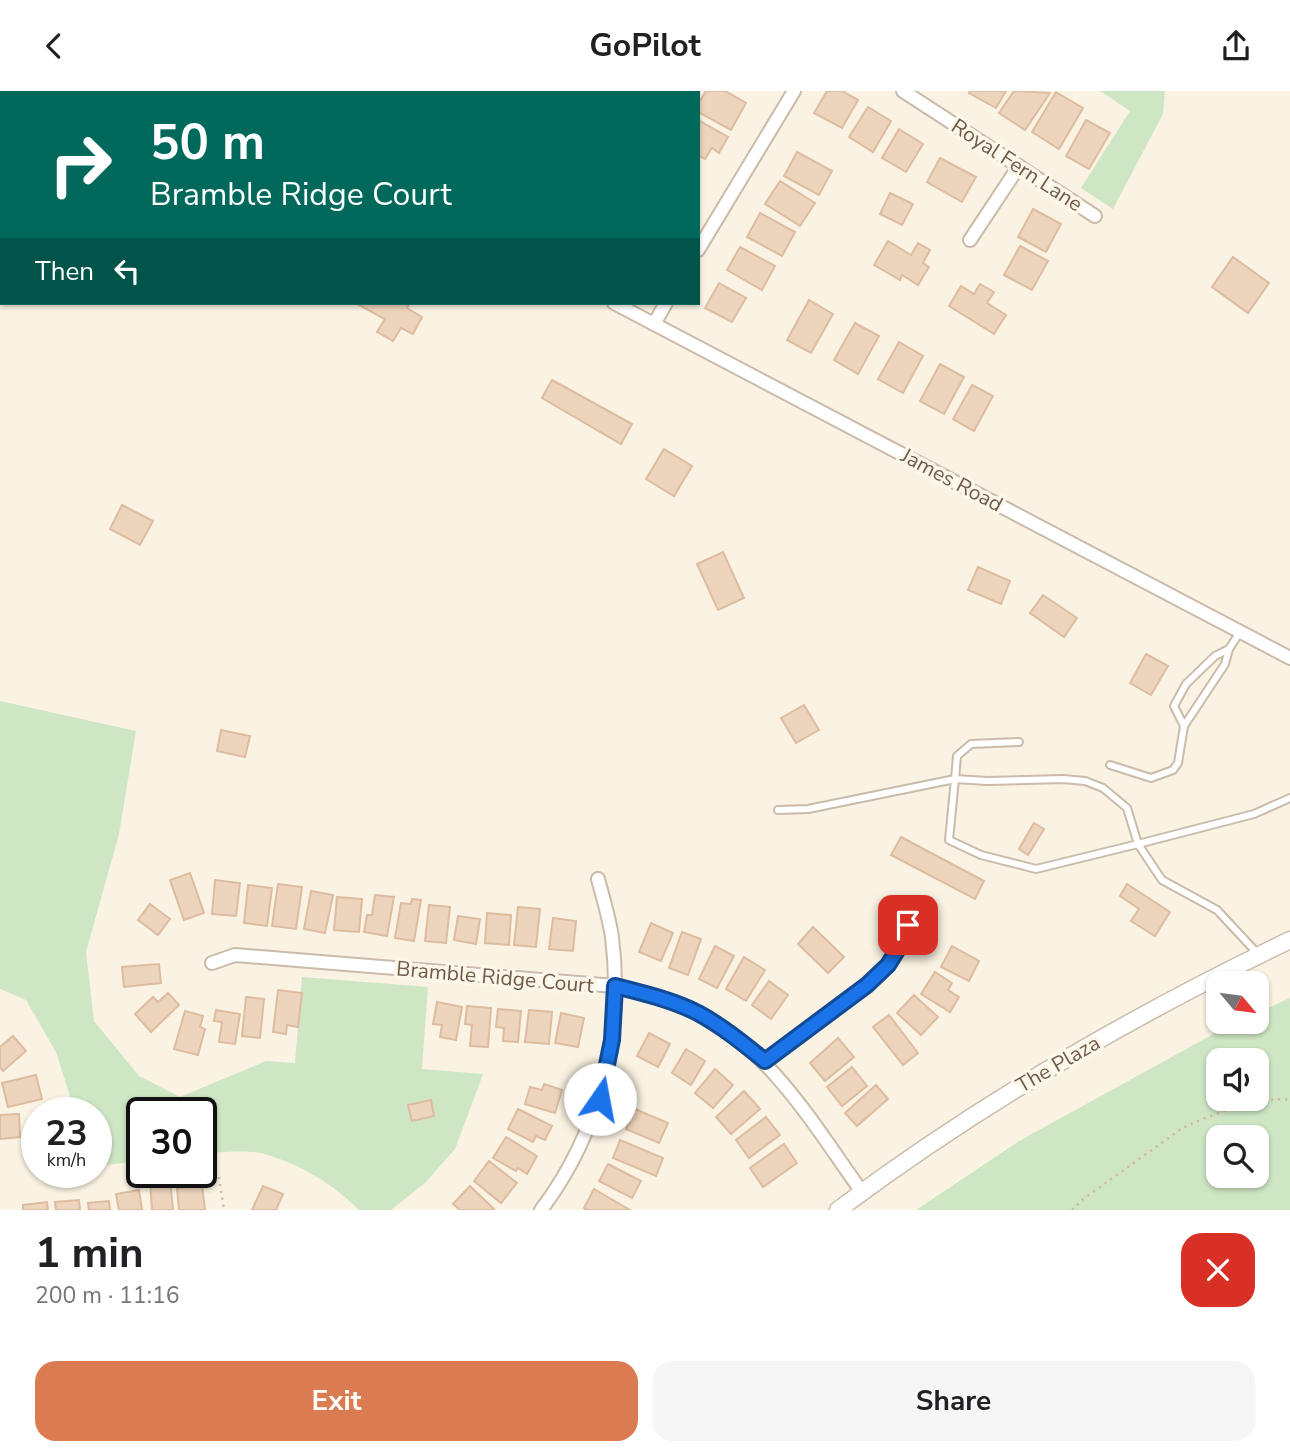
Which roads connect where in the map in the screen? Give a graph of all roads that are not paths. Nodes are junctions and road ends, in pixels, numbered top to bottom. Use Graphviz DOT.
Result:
graph roads {
  1 [pos="794,91"];
  2 [pos="903,91"];
  3 [pos="1019,166"];
  4 [pos="1096,216"];
  5 [pos="970,240"];
  6 [pos="700,247"];
  7 [pos="618,305"];
  8 [pos="665,305"];
  9 [pos="654,324"];
  10 [pos="1241,632"];
  11 [pos="1229,649"];
  12 [pos="1290,658"];
  13 [pos="1184,726"];
  14 [pos="1020,742"];
  15 [pos="1111,765"];
  16 [pos="955,779"];
  17 [pos="1290,798"];
  18 [pos="778,810"];
  19 [pos="1138,844"];
  20 [pos="598,879"];
  21 [pos="908,925"];
  22 [pos="1290,940"];
  23 [pos="1259,955"];
  24 [pos="212,963"];
  25 [pos="615,986"];
  26 [pos="765,1061"];
  27 [pos="862,1192"];
  28 [pos="541,1210"];
  29 [pos="838,1210"];
  1 -- 6 [label="street"];
  2 -- 3 [label="street, Royal Fern Lane"];
  3 -- 4 [label="street, Royal Fern Lane"];
  3 -- 5 [label="street"];
  7 -- 9 [label="street, James Road"];
  8 -- 9 [label="street"];
  9 -- 10 [label="street, James Road"];
  10 -- 11 [label="lane"];
  10 -- 12 [label="street, James Road"];
  11 -- 13 [label="lane"];
  11 -- 13 [label="lane"];
  13 -- 15 [label="lane"];
  14 -- 16 [label="lane"];
  16 -- 18 [label="lane"];
  16 -- 19 [label="lane"];
  16 -- 19 [label="lane"];
  17 -- 19 [label="lane"];
  19 -- 23 [label="lane"];
  20 -- 25 [label="street"];
  21 -- 26 [label="street"];
  22 -- 23 [label="street, The Plaza"];
  23 -- 27 [label="street, The Plaza"];
  24 -- 25 [label="street, Bramble Ridge Court"];
  25 -- 26 [label="street, Bramble Ridge Court"];
  25 -- 28 [label="street"];
  26 -- 27 [label="street, Bramble Ridge Court"];
  27 -- 29 [label="street, The Plaza"];
}
